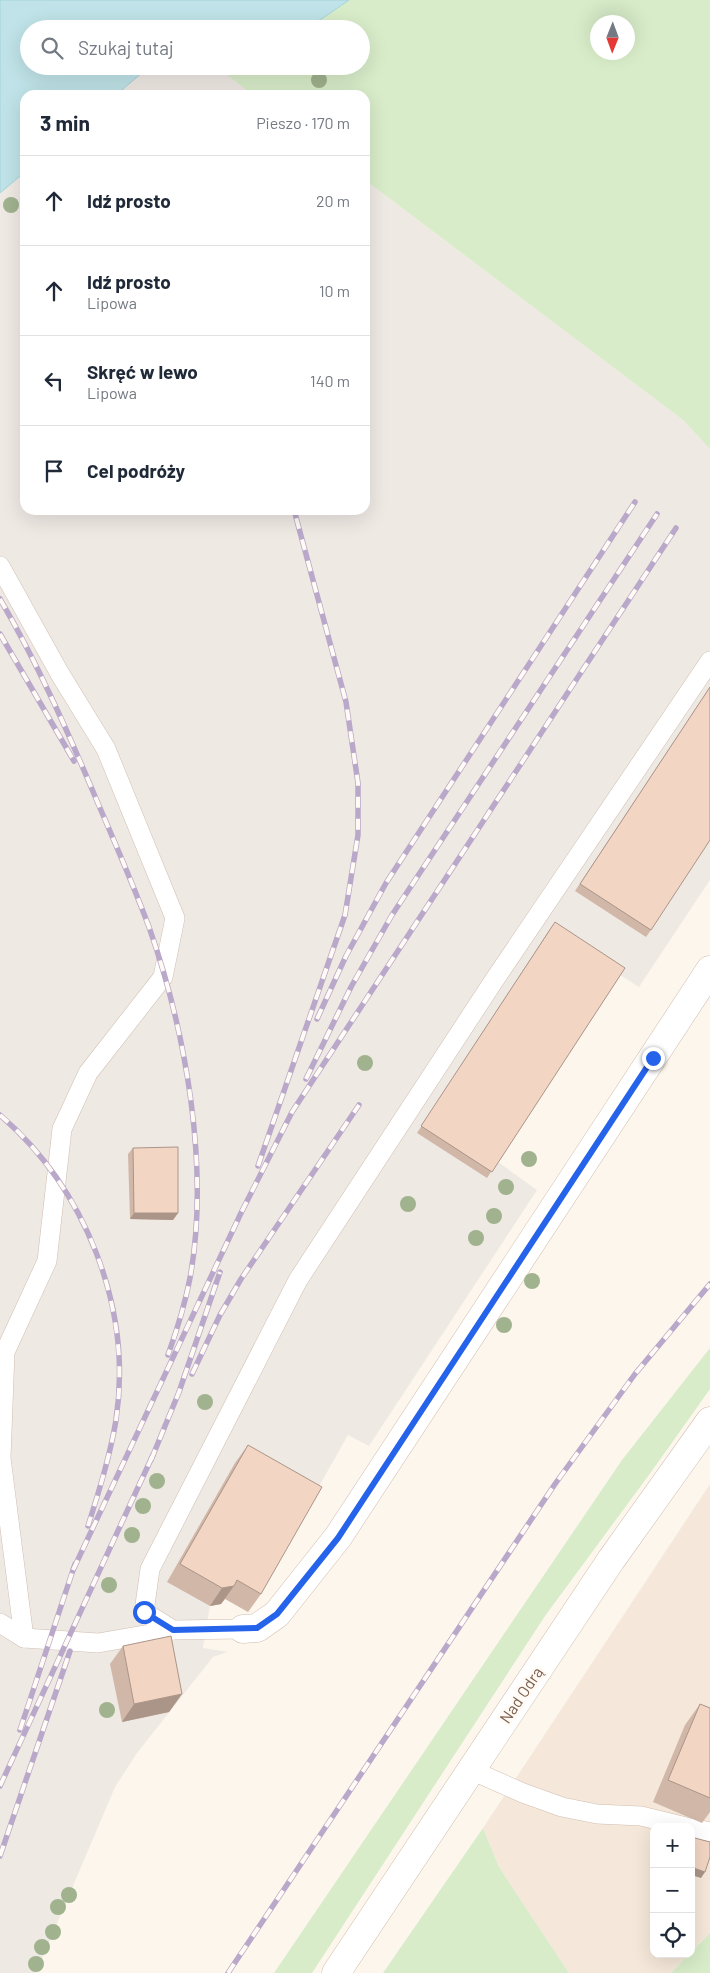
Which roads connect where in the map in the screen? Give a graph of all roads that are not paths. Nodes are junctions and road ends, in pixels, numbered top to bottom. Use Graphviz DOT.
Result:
graph roads {
  1 [pos="0,566"];
  2 [pos="710,661"];
  3 [pos="710,970"];
  4 [pos="710,1421"];
  5 [pos="0,1623"];
  6 [pos="242,1629"];
  7 [pos="173,1630"];
  8 [pos="24,1638"];
  9 [pos="471,1770"];
  10 [pos="670,1823"];
  11 [pos="695,1829"];
  12 [pos="710,1832"];
  13 [pos="336,1973"];
  1 -- 8 [label="lane"];
  2 -- 7 [label="lane"];
  3 -- 6 [label="street"];
  4 -- 9 [label="street, Nad Odrą"];
  5 -- 8 [label="lane"];
  6 -- 7 [label="lane"];
  7 -- 8 [label="lane"];
  9 -- 10 [label="lane"];
  9 -- 13 [label="street, Nad Odrą"];
  11 -- 12 [label="lane"];
}
